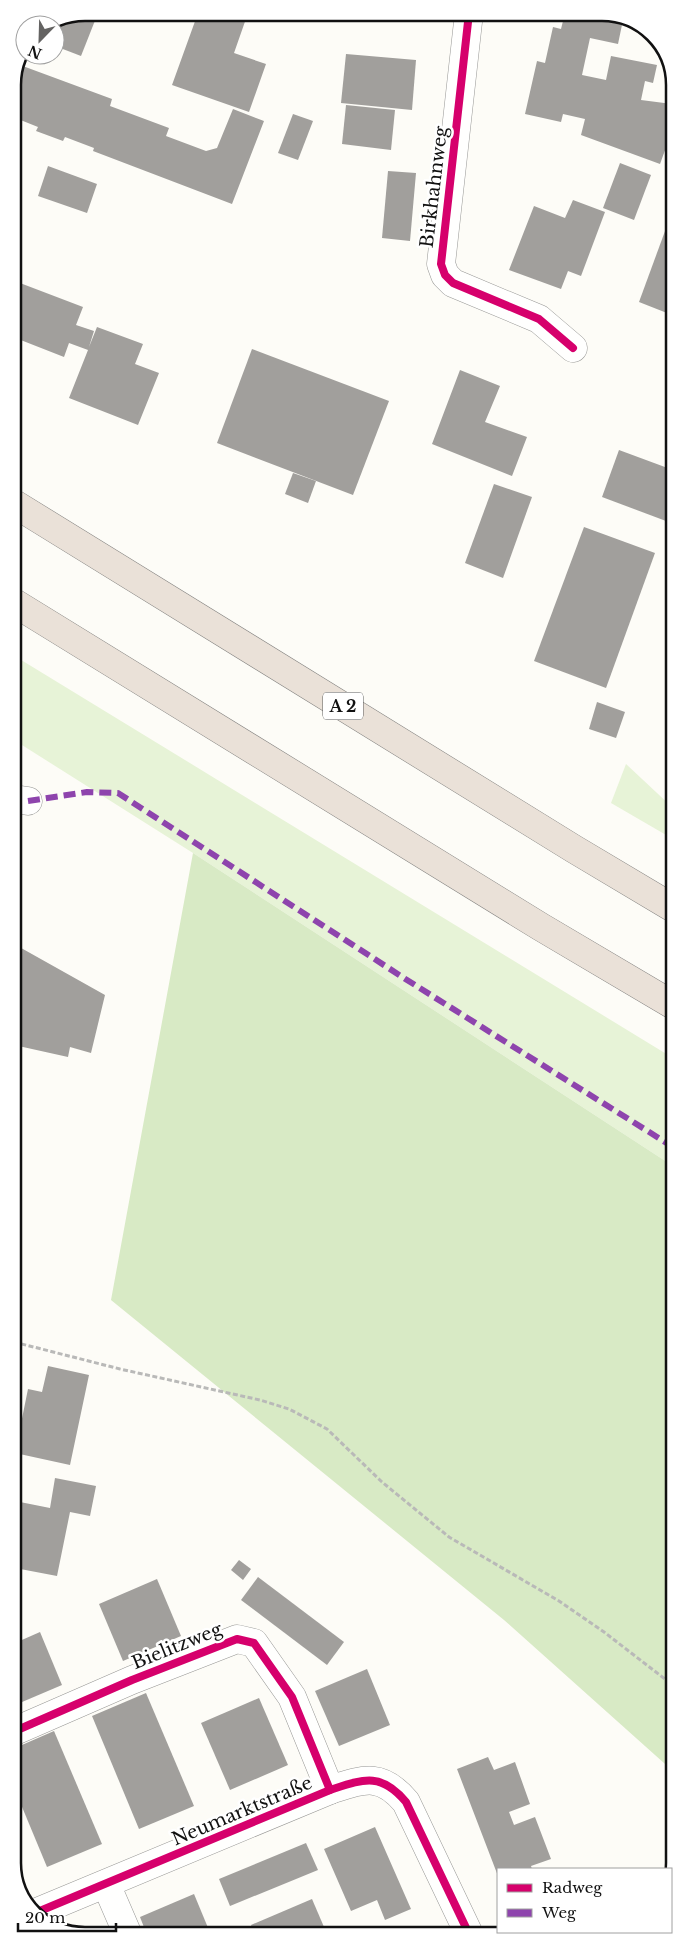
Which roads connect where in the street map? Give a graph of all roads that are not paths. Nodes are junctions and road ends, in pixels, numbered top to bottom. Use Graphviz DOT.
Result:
graph roads {
  1 [pos="468,21"];
  2 [pos="573,348"];
  3 [pos="21,508"];
  4 [pos="21,607"];
  5 [pos="666,904"];
  6 [pos="666,1001"];
  7 [pos="21,1728"];
  8 [pos="330,1790"];
  9 [pos="106,1884"];
  10 [pos="42,1910"];
  11 [pos="125,1927"];
  12 [pos="466,1927"];
  1 -- 2 [label="street, Birkhahnweg"];
  3 -- 5 [label="highway, A 2"];
  4 -- 6 [label="highway"];
  7 -- 8 [label="street, Bielitzweg"];
  8 -- 9 [label="street, Neumarktstraße"];
  8 -- 12 [label="street, Neumarktstraße"];
  9 -- 10 [label="street, Neumarktstraße"];
  9 -- 11 [label="street"];
}
